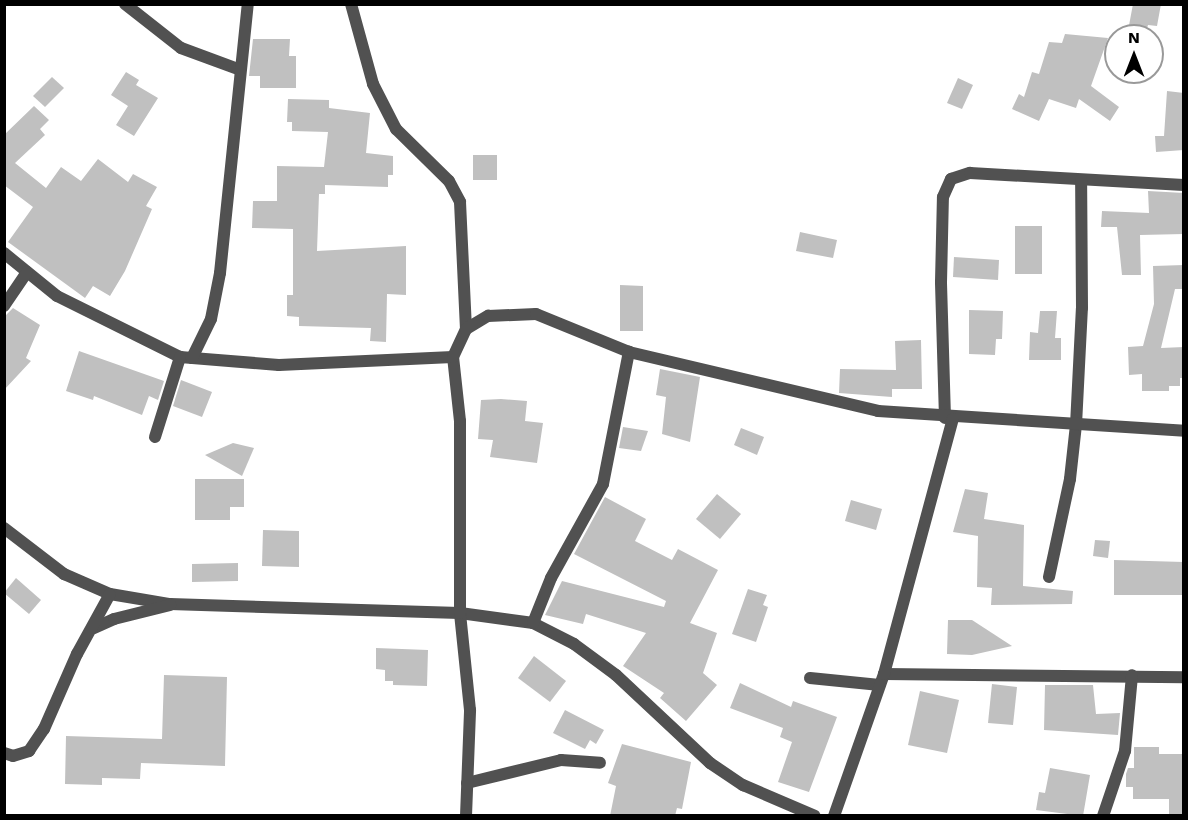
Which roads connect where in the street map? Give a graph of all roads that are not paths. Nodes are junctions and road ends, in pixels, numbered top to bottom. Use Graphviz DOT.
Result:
graph roads {
  1 [pos="125,4"];
  2 [pos="248,4"];
  3 [pos="351,4"];
  4 [pos="238,69"];
  5 [pos="1081,180"];
  6 [pos="1184,185"];
  7 [pos="4,253"];
  8 [pos="27,272"];
  9 [pos="4,306"];
  10 [pos="466,328"];
  11 [pos="629,352"];
  12 [pos="453,357"];
  13 [pos="186,358"];
  14 [pos="949,419"];
  15 [pos="1076,425"];
  16 [pos="1184,431"];
  17 [pos="155,438"];
  18 [pos="4,528"];
  19 [pos="1049,577"];
  20 [pos="110,594"];
  21 [pos="176,604"];
  22 [pos="460,613"];
  23 [pos="533,623"];
  24 [pos="94,628"];
  25 [pos="1132,675"];
  26 [pos="1184,677"];
  27 [pos="810,678"];
  28 [pos="882,680"];
  29 [pos="4,753"];
  30 [pos="600,763"];
  31 [pos="467,783"];
  32 [pos="466,816"];
  33 [pos="815,816"];
  34 [pos="834,816"];
  35 [pos="1103,816"];
  1 -- 4 [label="street"];
  2 -- 4 [label="street"];
  3 -- 10 [label="street"];
  4 -- 13 [label="street"];
  5 -- 6 [label="street"];
  5 -- 14 [label="street"];
  5 -- 15 [label="street"];
  7 -- 8 [label="street"];
  8 -- 9 [label="street"];
  8 -- 13 [label="street"];
  10 -- 11 [label="street"];
  10 -- 12 [label="street"];
  11 -- 14 [label="street"];
  11 -- 23 [label="street"];
  12 -- 13 [label="street"];
  12 -- 22 [label="street"];
  13 -- 17 [label="street"];
  14 -- 15 [label="street"];
  14 -- 28 [label="street"];
  15 -- 16 [label="street"];
  15 -- 19 [label="street"];
  18 -- 20 [label="street"];
  20 -- 21 [label="street"];
  20 -- 24 [label="street"];
  21 -- 22 [label="street"];
  21 -- 24 [label="street"];
  22 -- 23 [label="street"];
  22 -- 31 [label="street"];
  23 -- 33 [label="street"];
  24 -- 29 [label="street"];
  25 -- 26 [label="street"];
  25 -- 28 [label="street"];
  25 -- 35 [label="street"];
  27 -- 28 [label="street"];
  28 -- 34 [label="street"];
  30 -- 31 [label="street"];
  31 -- 32 [label="street"];
}
